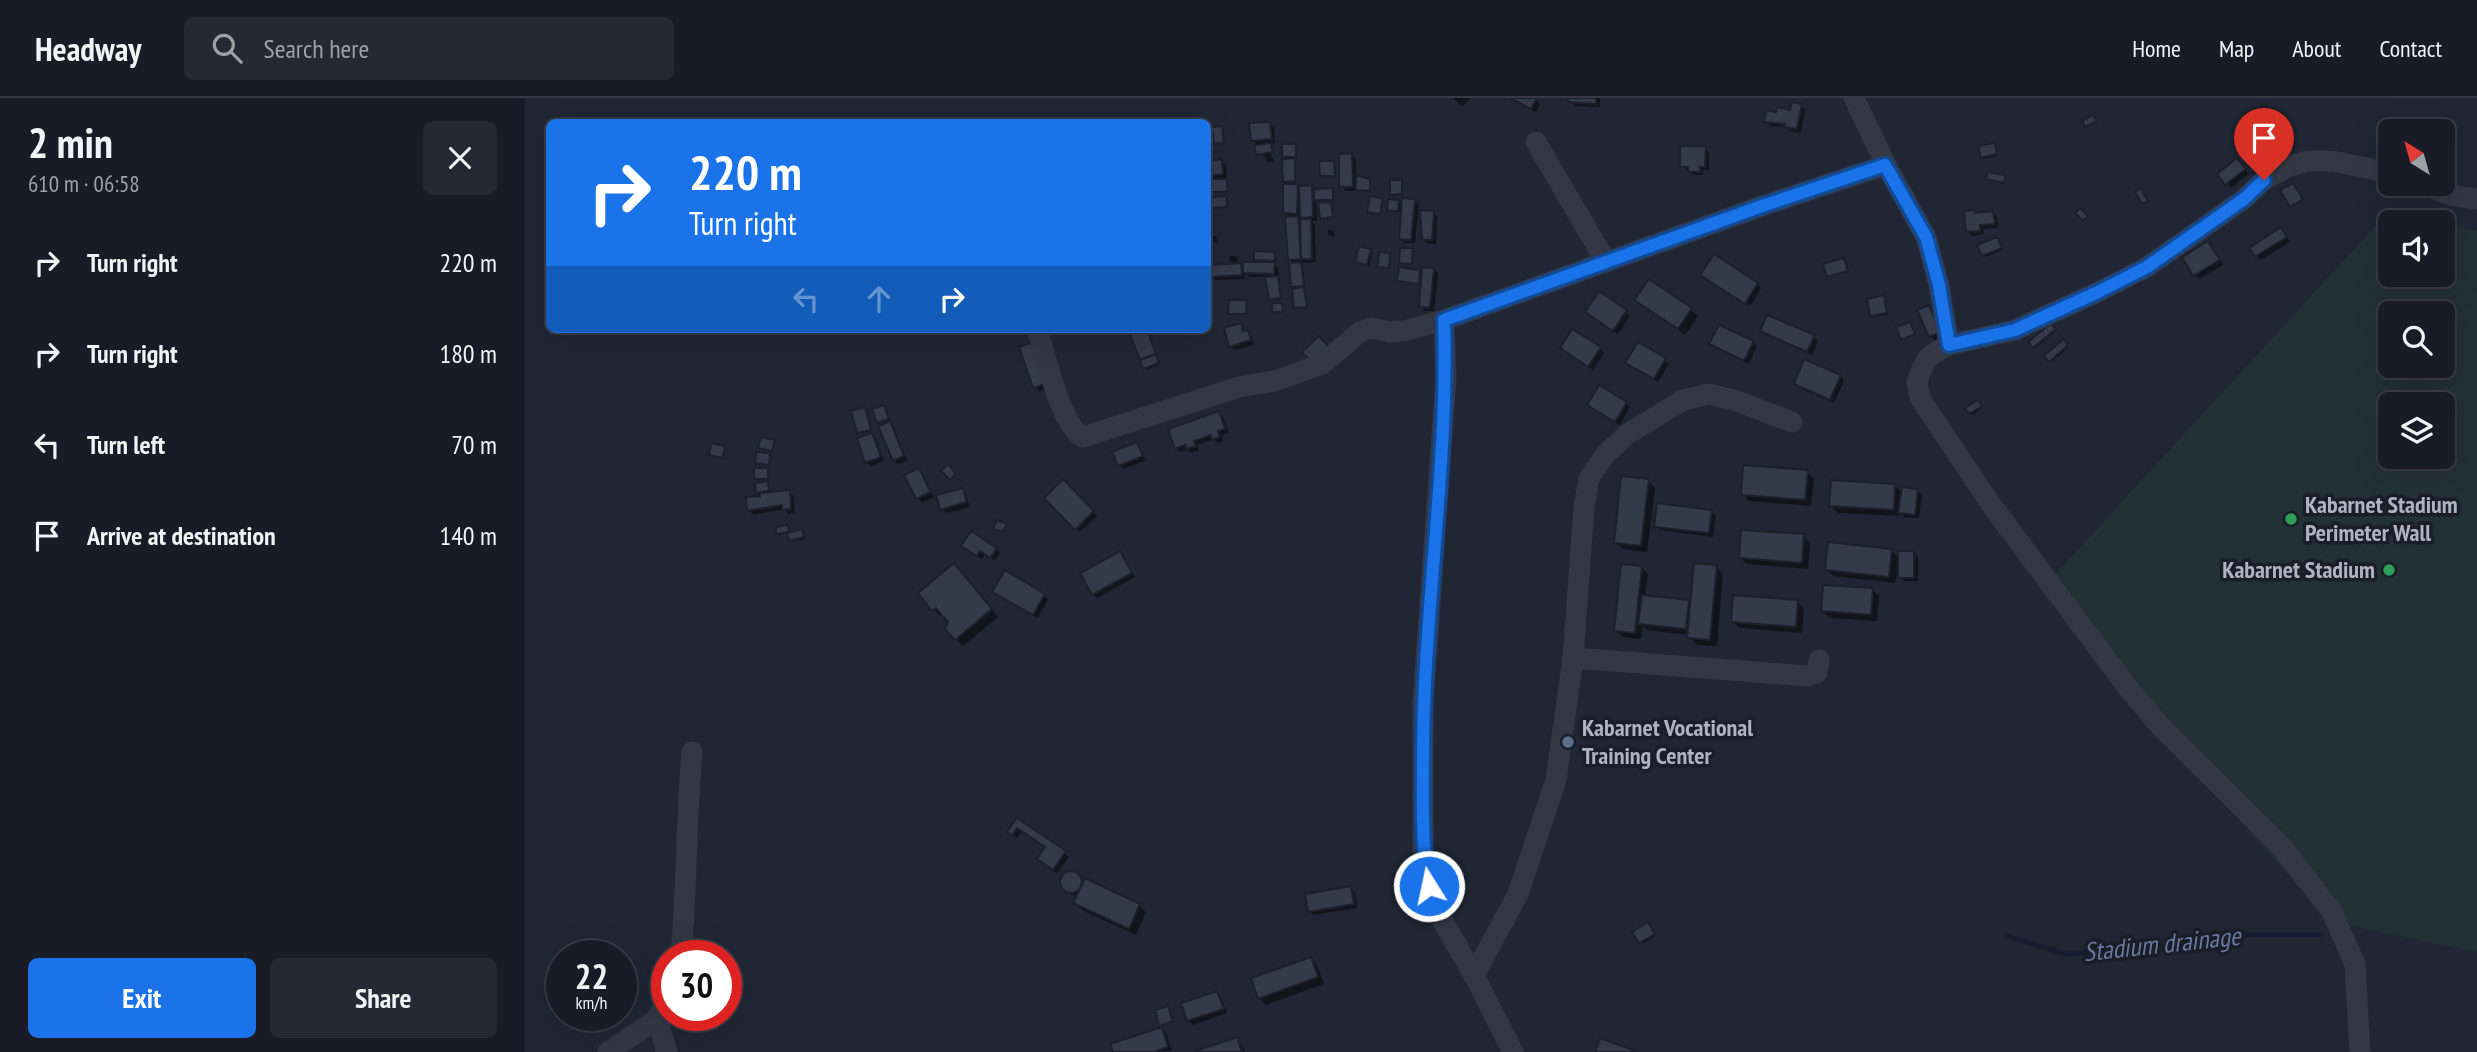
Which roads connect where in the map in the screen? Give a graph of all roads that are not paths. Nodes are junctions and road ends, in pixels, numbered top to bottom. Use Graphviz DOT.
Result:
graph roads {
  1 [pos="1854,98"];
  2 [pos="1536,142"];
  3 [pos="1885,165"];
  4 [pos="2378,170"];
  5 [pos="2455,196"];
  6 [pos="2477,199"];
  7 [pos="1606,262"];
  8 [pos="1444,320"];
  9 [pos="1038,333"];
  10 [pos="1949,345"];
  11 [pos="1792,422"];
  12 [pos="1573,658"];
  13 [pos="1819,660"];
  14 [pos="692,752"];
  15 [pos="682,940"];
  16 [pos="1474,975"];
  17 [pos="651,1023"];
  18 [pos="661,1031"];
  19 [pos="608,1052"];
  20 [pos="667,1052"];
  21 [pos="1513,1052"];
  22 [pos="2360,1052"];
  1 -- 3 [label="street"];
  2 -- 7 [label="street"];
  3 -- 7 [label="street"];
  3 -- 10 [label="street"];
  4 -- 10 [label="street"];
  5 -- 6 [label="street"];
  7 -- 8 [label="street"];
  8 -- 9 [label="street"];
  8 -- 16 [label="street"];
  10 -- 22 [label="street"];
  11 -- 12 [label="street"];
  12 -- 13 [label="street"];
  12 -- 16 [label="street"];
  14 -- 15 [label="street"];
  16 -- 21 [label="street"];
  17 -- 19 [label="street"];
  18 -- 20 [label="street"];
}
